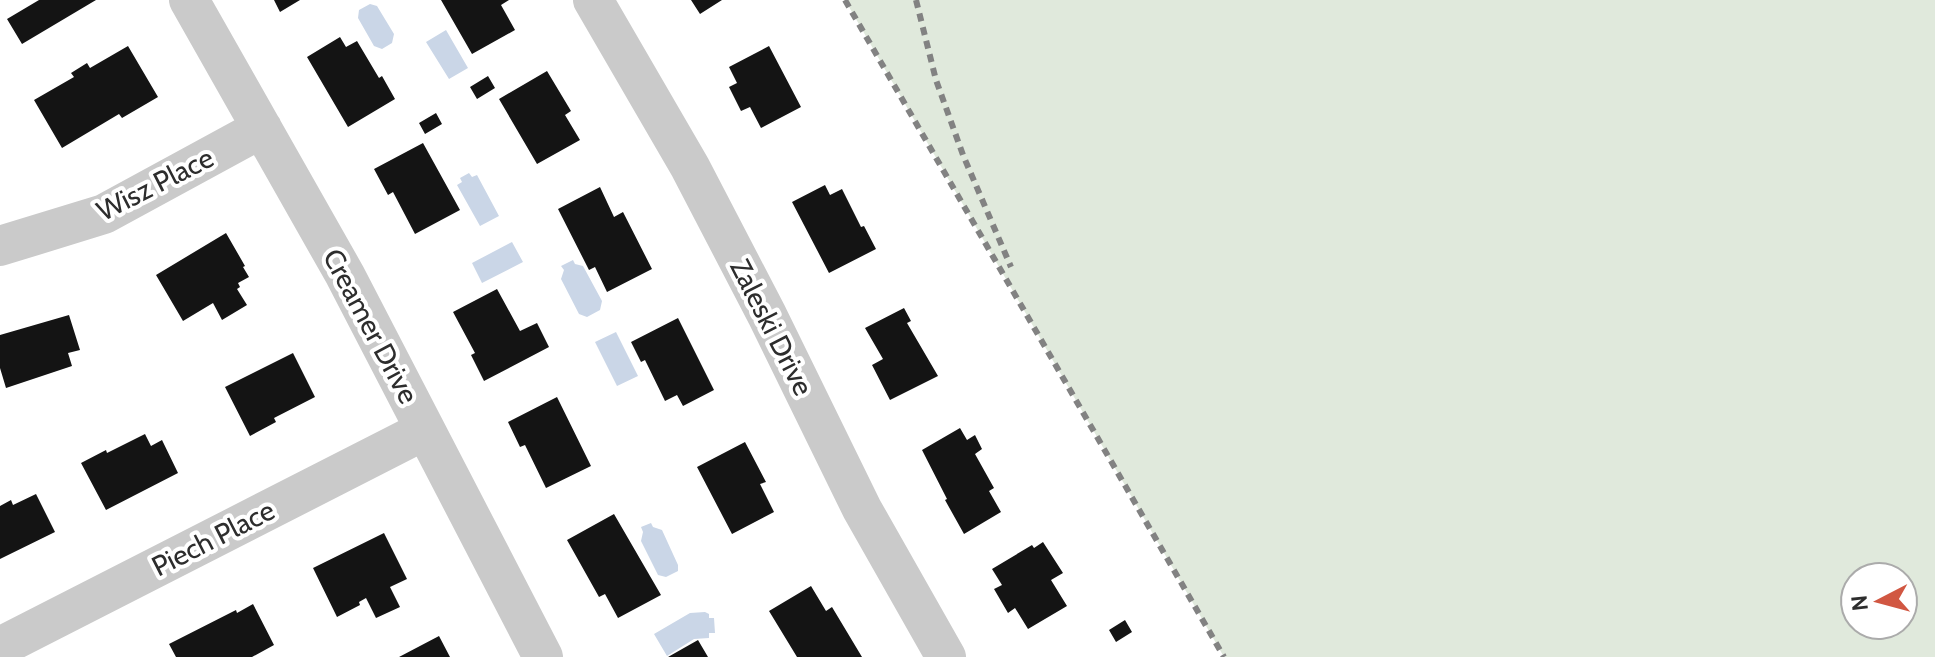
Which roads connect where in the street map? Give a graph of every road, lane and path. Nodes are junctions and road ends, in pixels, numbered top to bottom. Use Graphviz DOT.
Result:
graph roads {
  1 [pos="189,0"];
  2 [pos="593,0"];
  3 [pos="262,128"];
  4 [pos="0,246"];
  5 [pos="425,430"];
  6 [pos="0,647"];
  7 [pos="543,657"];
  8 [pos="946,657"];
  1 -- 3 [label="street, Creamer Drive"];
  2 -- 8 [label="street, Zaleski Drive"];
  3 -- 4 [label="street, Wisz Place"];
  3 -- 5 [label="street, Creamer Drive"];
  5 -- 6 [label="street, Piech Place"];
  5 -- 7 [label="street, Creamer Drive"];
}
